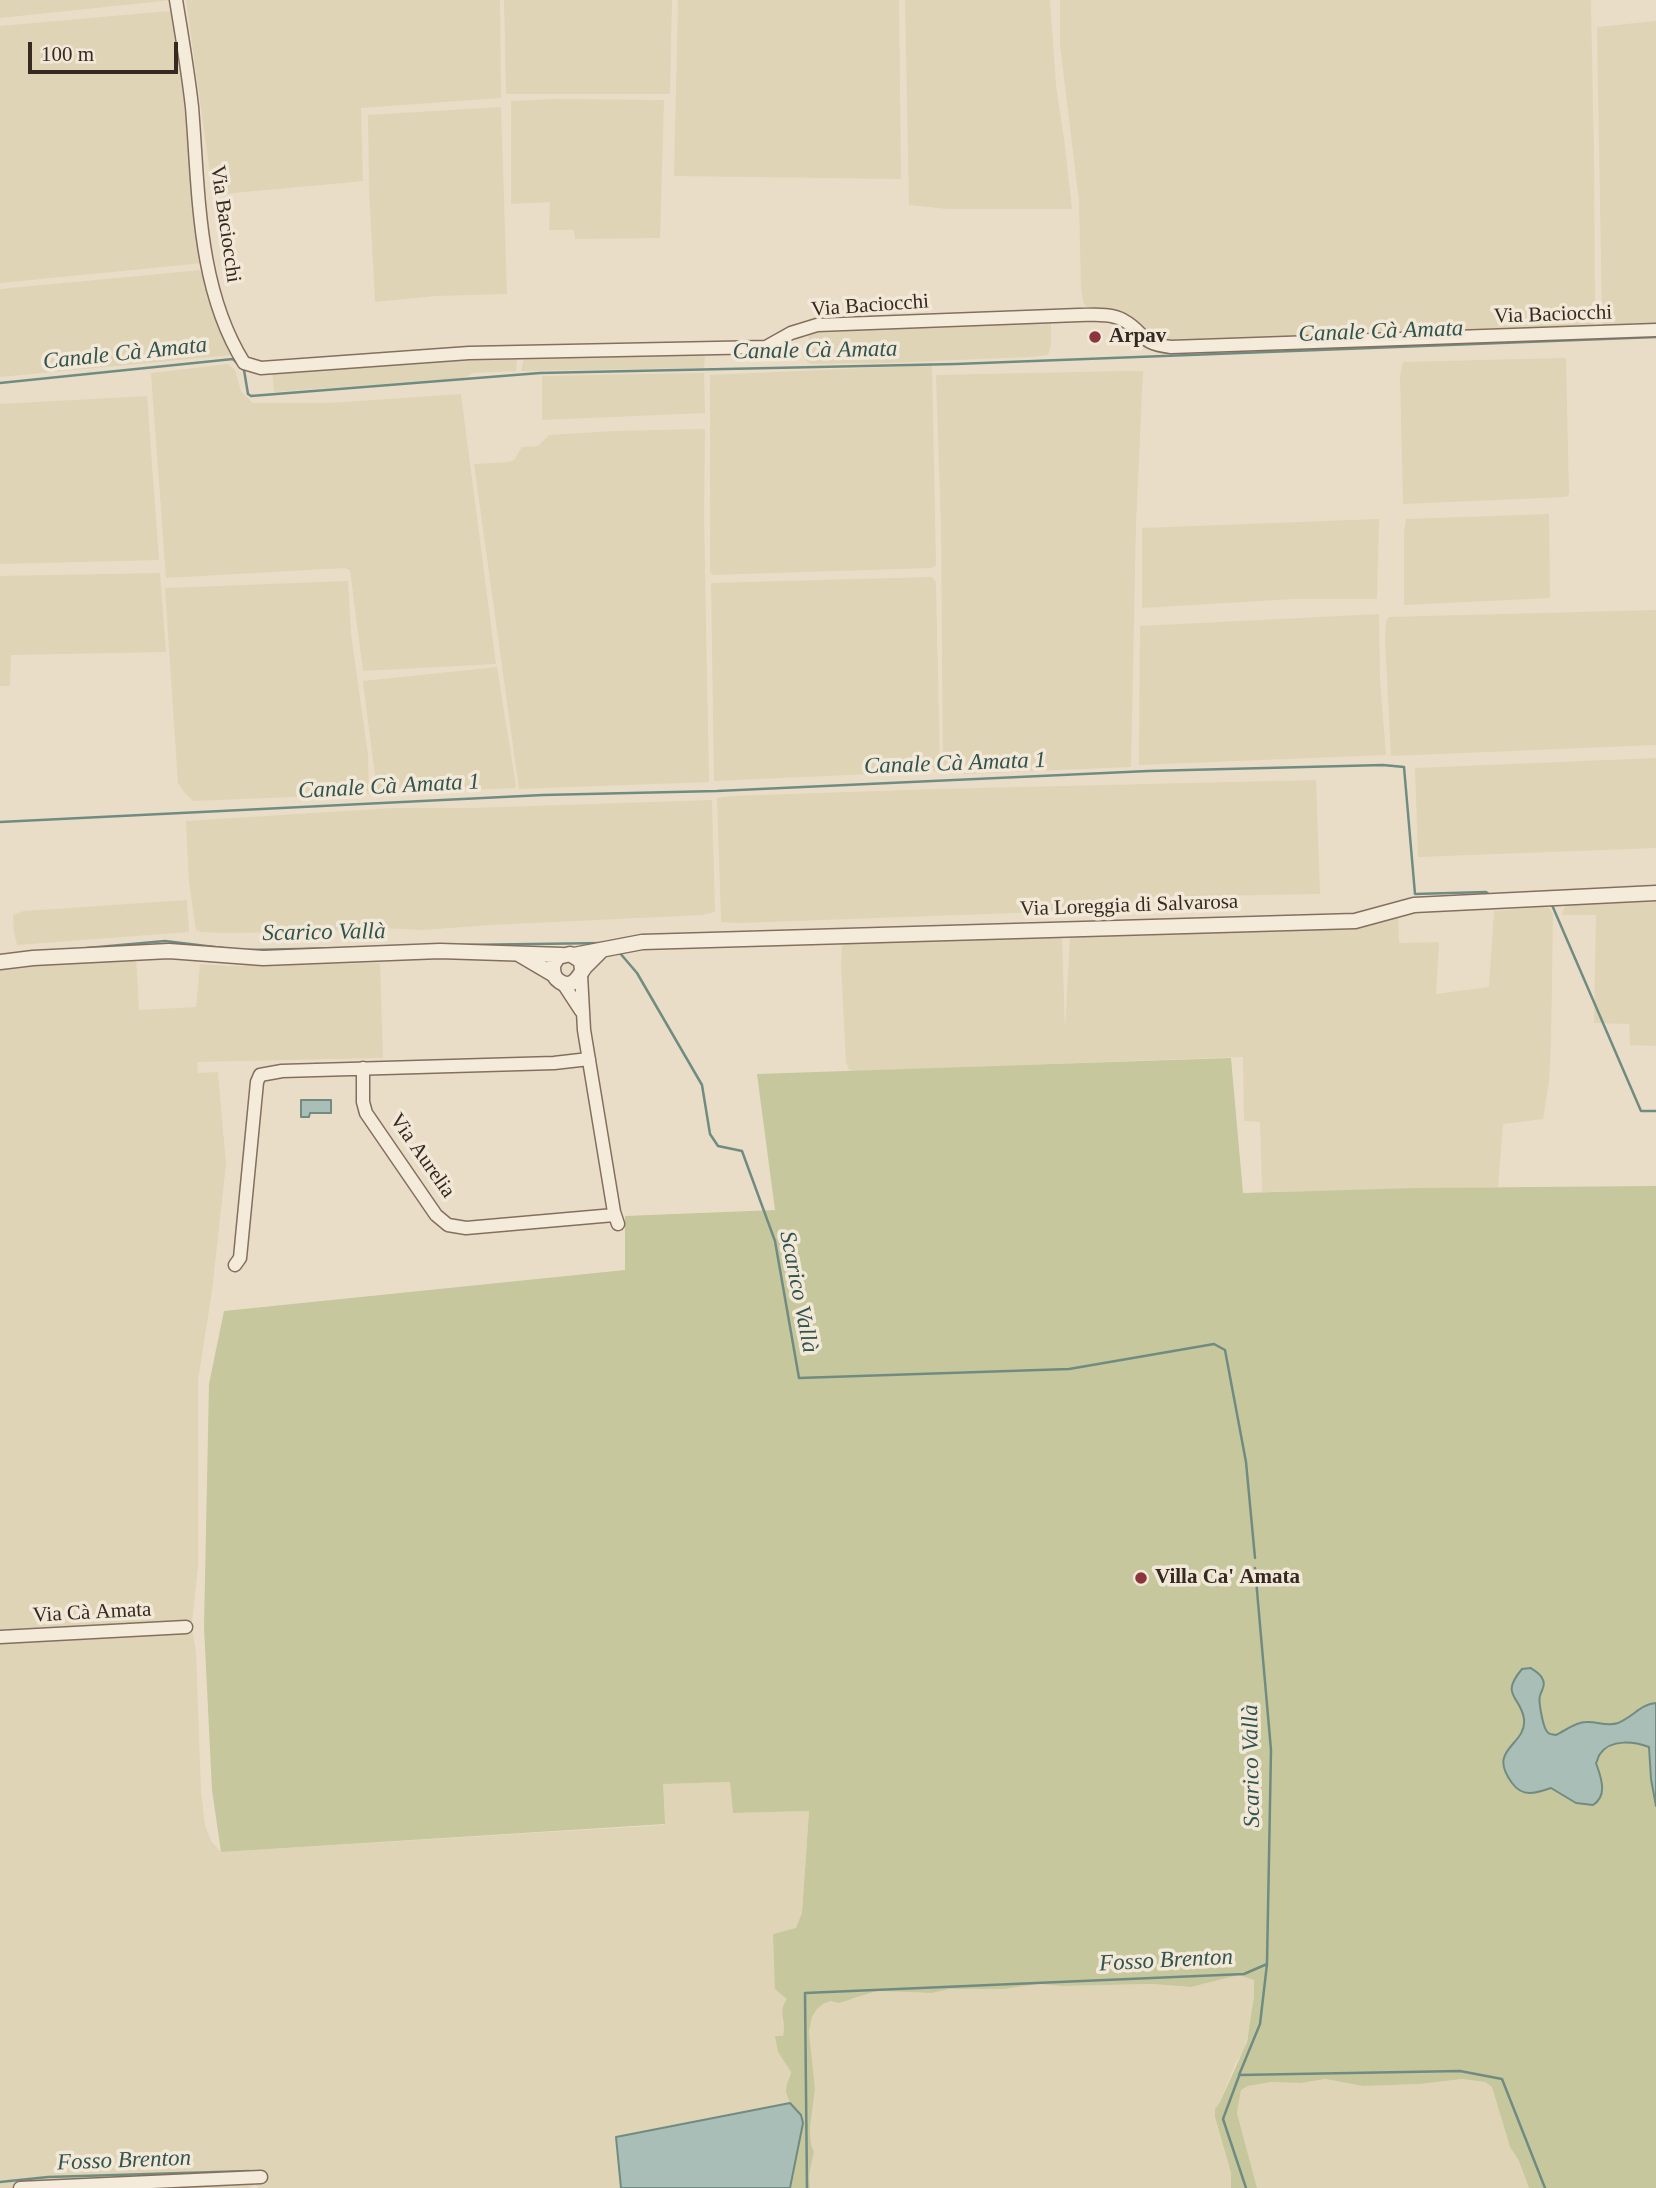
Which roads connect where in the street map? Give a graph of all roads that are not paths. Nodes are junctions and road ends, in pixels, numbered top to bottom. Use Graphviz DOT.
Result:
graph roads {
  1 [pos="176,0"];
  2 [pos="1656,330"];
  3 [pos="1656,893"];
  4 [pos="609,949"];
  5 [pos="519,955"];
  6 [pos="568,955"];
  7 [pos="0,962"];
  8 [pos="582,973"];
  9 [pos="558,979"];
  10 [pos="582,1012"];
  11 [pos="589,1059"];
  12 [pos="363,1068"];
  13 [pos="235,1265"];
  14 [pos="186,1627"];
  15 [pos="0,1637"];
  16 [pos="261,2177"];
  17 [pos="20,2188"];
  1 -- 2 [label="street, Via Baciocchi"];
  3 -- 4 [label="street, Via Loreggia di Salvarosa"];
  4 -- 6 [label="street, Via Loreggia di Salvarosa"];
  4 -- 8 [label="street"];
  5 -- 6 [label="street, Via Loreggia di Salvarosa"];
  5 -- 7 [label="street, Via Loreggia di Salvarosa"];
  5 -- 9 [label="street, Via Loreggia di Salvarosa"];
  6 -- 8 [label="street"];
  6 -- 9 [label="street"];
  8 -- 9 [label="street"];
  8 -- 10 [label="street"];
  9 -- 10 [label="street"];
  10 -- 11 [label="street"];
  11 -- 12 [label="street"];
  11 -- 12 [label="street, Via Aurelia"];
  12 -- 13 [label="street"];
  14 -- 15 [label="street, Via Cà Amata"];
  16 -- 17 [label="street"];
}
